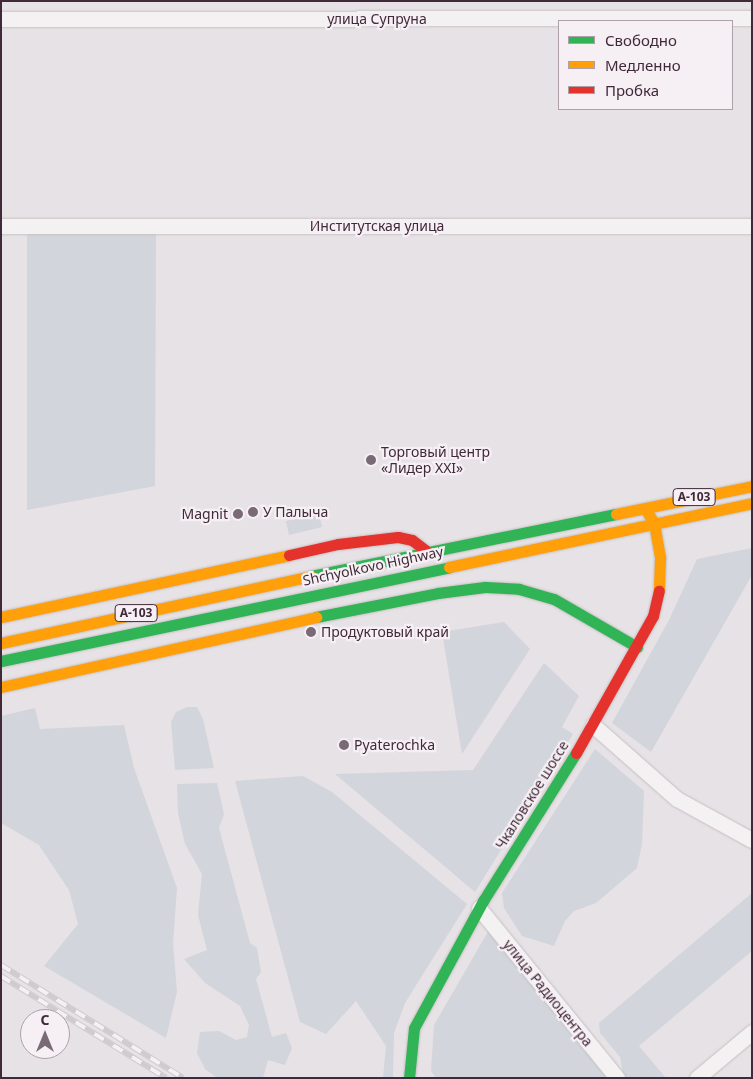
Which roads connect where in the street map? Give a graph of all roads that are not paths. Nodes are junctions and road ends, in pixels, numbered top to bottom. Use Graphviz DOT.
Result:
graph roads {
  1 [pos="752,18"];
  2 [pos="1,19"];
  3 [pos="1,226"];
  4 [pos="752,226"];
  5 [pos="752,486"];
  6 [pos="752,503"];
  7 [pos="641,508"];
  8 [pos="698,514"];
  9 [pos="654,524"];
  10 [pos="612,532"];
  11 [pos="428,552"];
  12 [pos="660,558"];
  13 [pos="661,574"];
  14 [pos="653,616"];
  15 [pos="1,618"];
  16 [pos="606,628"];
  17 [pos="617,635"];
  18 [pos="1,643"];
  19 [pos="637,647"];
  20 [pos="3,661"];
  21 [pos="1,687"];
  22 [pos="594,725"];
  23 [pos="752,840"];
  24 [pos="479,908"];
  25 [pos="752,1032"];
  26 [pos="409,1078"];
  27 [pos="617,1078"];
  28 [pos="697,1078"];
  1 -- 2 [label="street, улица Супруна"];
  3 -- 4 [label="street, Институтская улица"];
  5 -- 7 [label="street, Shchyolkovo Highway / А-103"];
  6 -- 8 [label="street, Shchyolkovo Highway / А-103"];
  7 -- 9 [label="street"];
  7 -- 11 [label="street, Shchyolkovo Highway / А-103"];
  8 -- 9 [label="street, Shchyolkovo Highway / А-103"];
  8 -- 12 [label="street"];
  9 -- 10 [label="street, Shchyolkovo Highway / А-103"];
  9 -- 12 [label="street, Чкаловское шоссе"];
  10 -- 13 [label="street"];
  10 -- 20 [label="street, Shchyolkovo Highway / А-103"];
  11 -- 15 [label="street, А-103"];
  11 -- 18 [label="street, Shchyolkovo Highway / А-103"];
  12 -- 13 [label="street, Чкаловское шоссе"];
  13 -- 14 [label="street, Чкаловское шоссе"];
  14 -- 17 [label="street"];
  14 -- 19 [label="street, Чкаловское шоссе"];
  16 -- 17 [label="street"];
  16 -- 21 [label="street"];
  16 -- 22 [label="street"];
  17 -- 19 [label="street"];
  19 -- 22 [label="street, Чкаловское шоссе"];
  22 -- 23 [label="street"];
  22 -- 24 [label="street, Чкаловское шоссе"];
  24 -- 26 [label="street, Чкаловское шоссе"];
  24 -- 27 [label="street, улица Радиоцентра"];
  25 -- 28 [label="street"];
}
